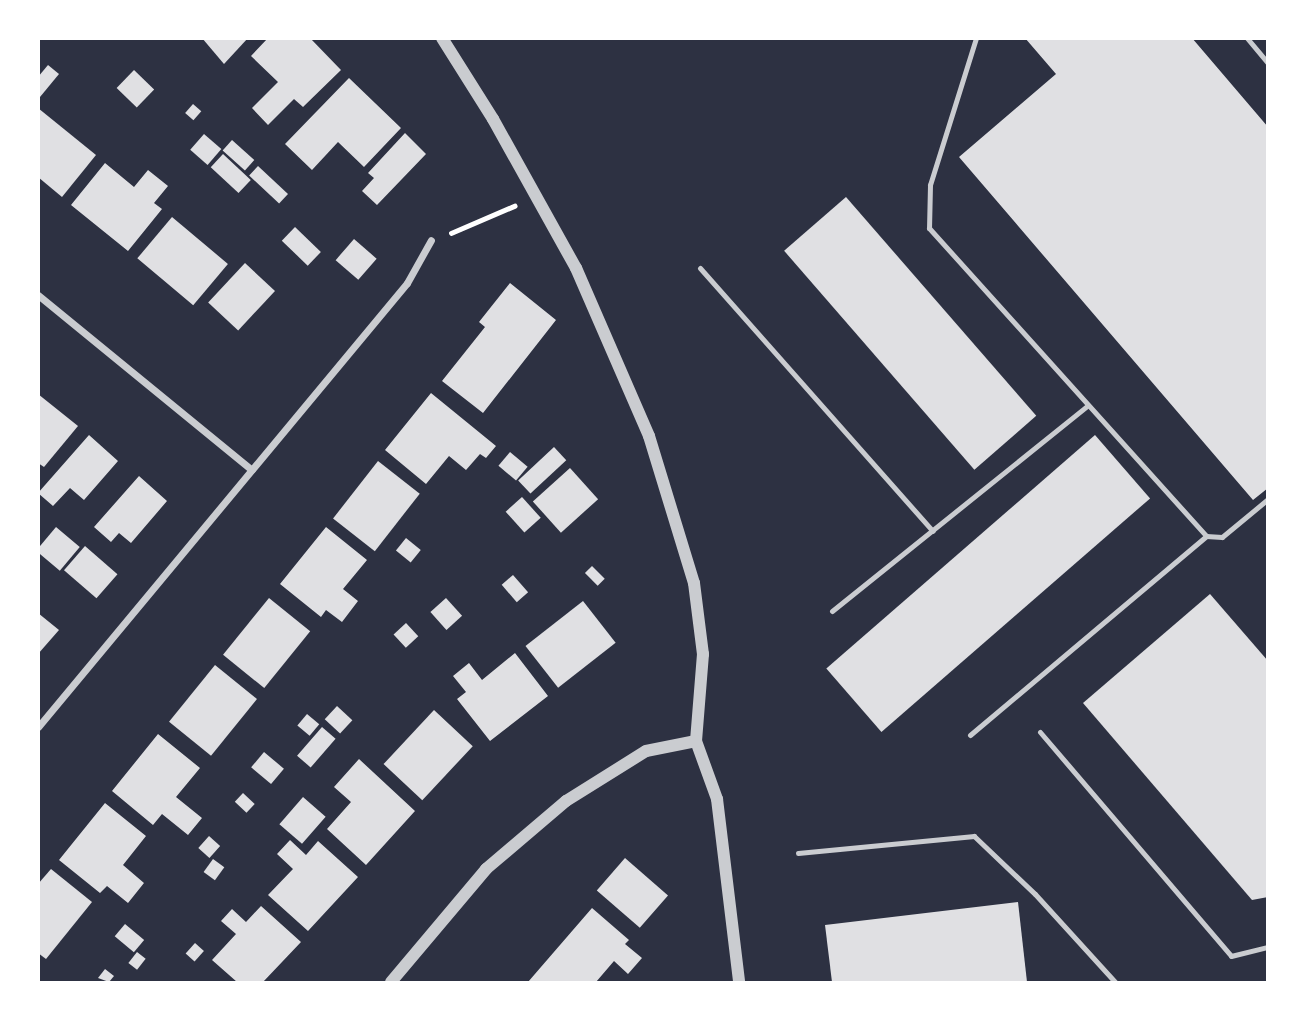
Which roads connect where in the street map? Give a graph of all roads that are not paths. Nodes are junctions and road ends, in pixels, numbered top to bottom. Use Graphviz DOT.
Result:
graph roads {
  1 [pos="442,38"];
  2 [pos="976,38"];
  3 [pos="1247,38"];
  4 [pos="1268,63"];
  5 [pos="431,240"];
  6 [pos="700,268"];
  7 [pos="38,295"];
  8 [pos="1087,407"];
  9 [pos="252,470"];
  10 [pos="1268,499"];
  11 [pos="933,531"];
  12 [pos="1206,536"];
  13 [pos="832,611"];
  14 [pos="38,727"];
  15 [pos="1041,733"];
  16 [pos="971,735"];
  17 [pos="696,741"];
  18 [pos="797,853"];
  19 [pos="1268,947"];
  20 [pos="391,982"];
  21 [pos="739,982"];
  22 [pos="1115,982"];
  1 -- 17 [label="street"];
  2 -- 8 [label="lane"];
  3 -- 4 [label="lane"];
  5 -- 9 [label="street"];
  6 -- 11 [label="lane"];
  7 -- 9 [label="street"];
  8 -- 11 [label="lane"];
  8 -- 12 [label="lane"];
  9 -- 14 [label="street"];
  10 -- 12 [label="lane"];
  11 -- 13 [label="lane"];
  12 -- 16 [label="lane"];
  15 -- 19 [label="lane"];
  17 -- 20 [label="street"];
  17 -- 21 [label="street"];
  18 -- 22 [label="lane"];
}
